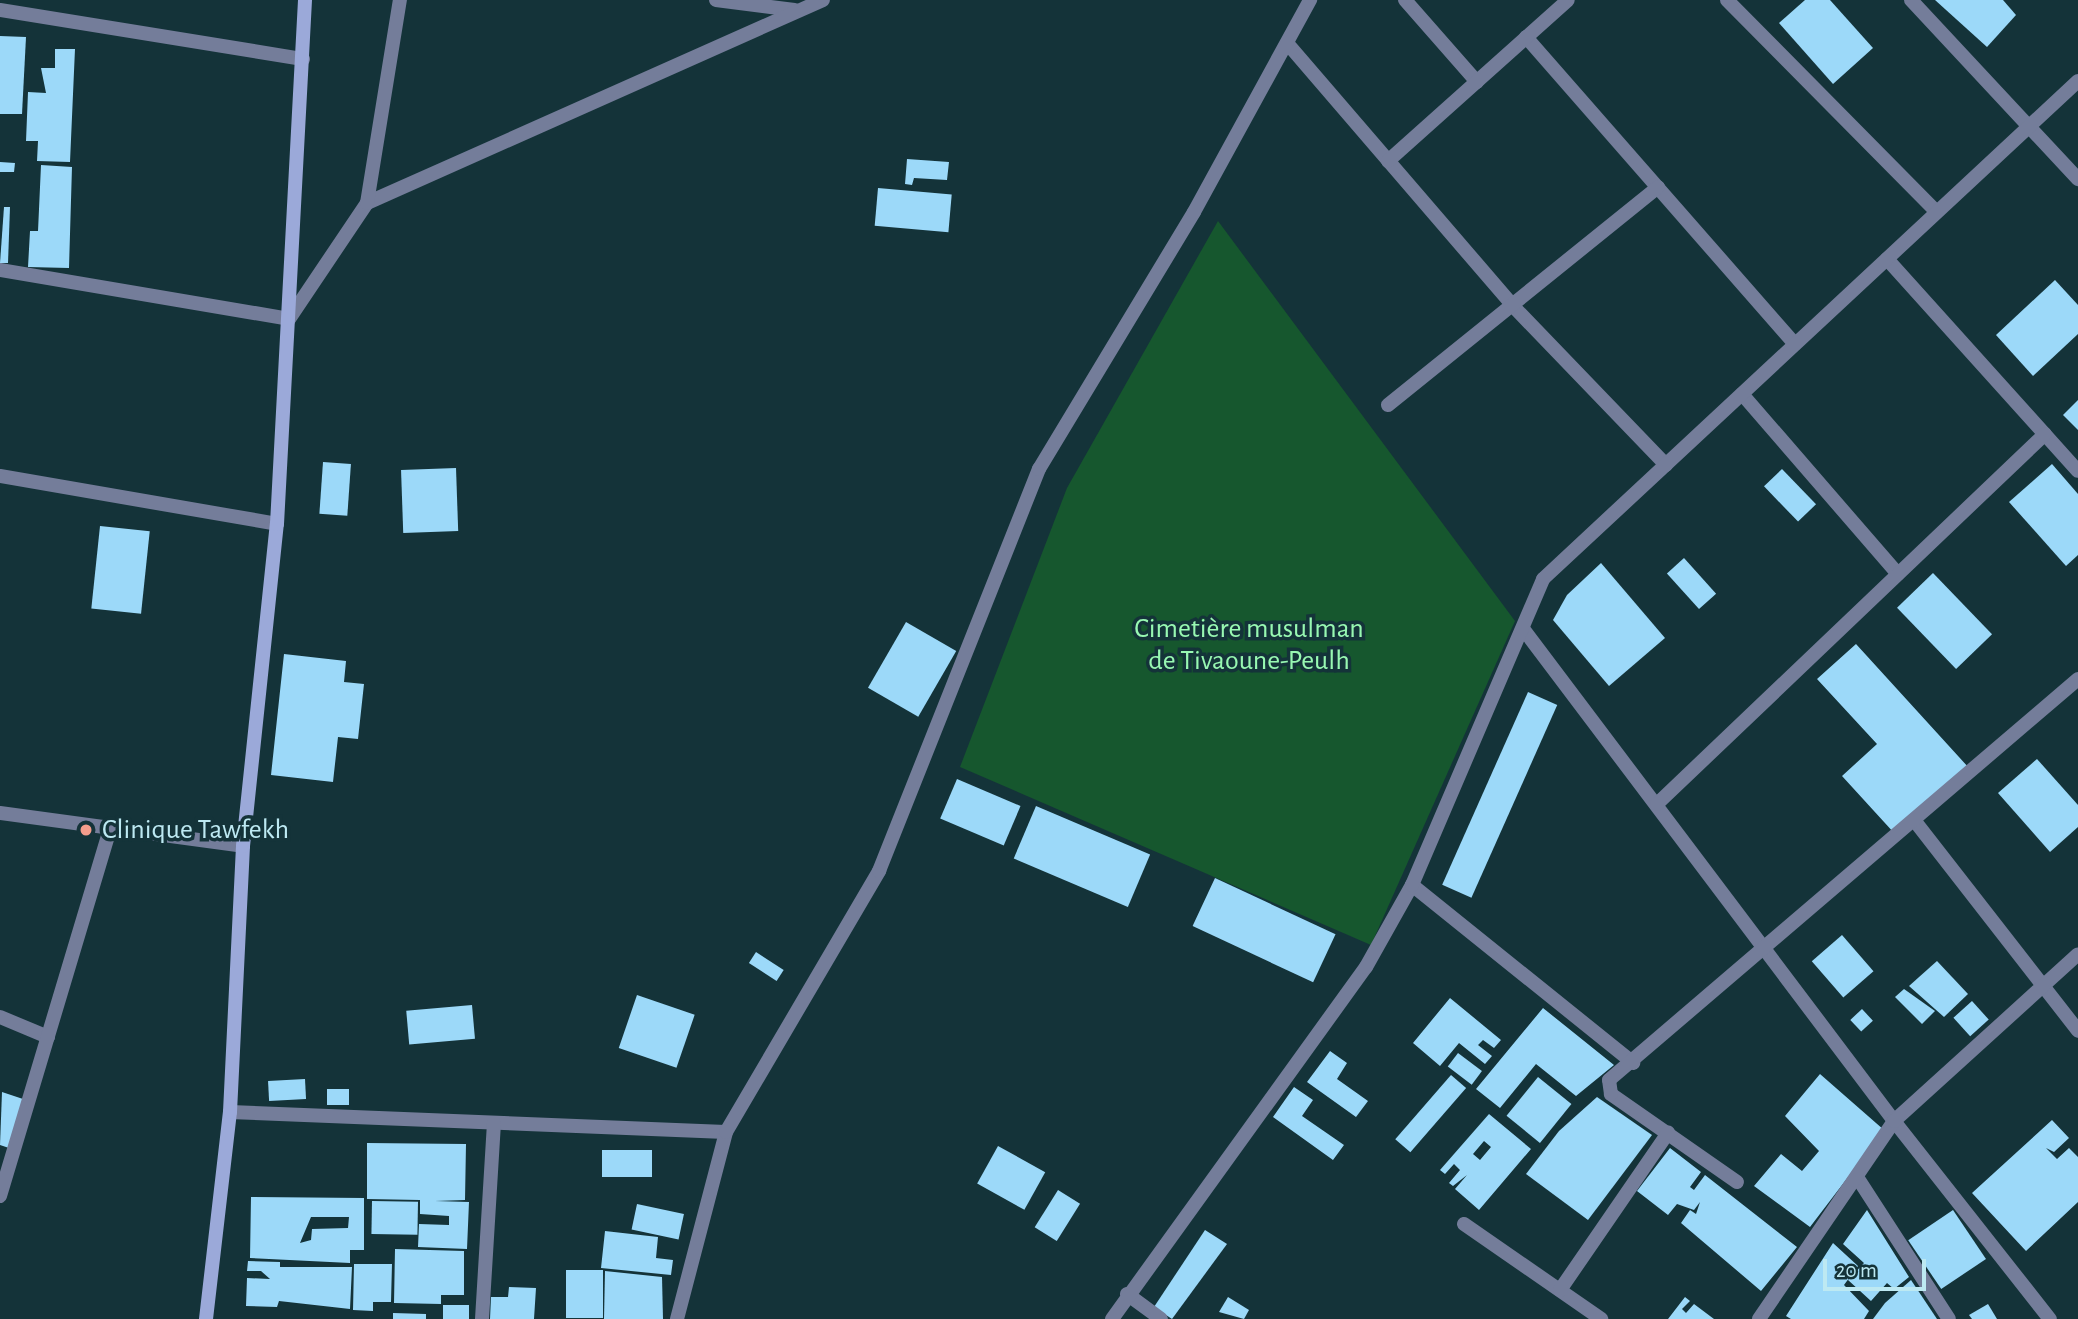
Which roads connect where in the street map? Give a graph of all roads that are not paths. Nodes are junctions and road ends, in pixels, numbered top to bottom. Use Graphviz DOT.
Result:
graph roads {
  1 [pos="305,0"];
  2 [pos="400,0"];
  3 [pos="716,0"];
  4 [pos="823,0"];
  5 [pos="1310,0"];
  6 [pos="1405,0"];
  7 [pos="1568,0"];
  8 [pos="1727,0"];
  9 [pos="1911,0"];
  10 [pos="0,10"];
  11 [pos="797,10"];
  12 [pos="1526,37"];
  13 [pos="1287,43"];
  14 [pos="303,59"];
  15 [pos="2078,81"];
  16 [pos="1477,82"];
  17 [pos="2029,126"];
  18 [pos="1388,161"];
  19 [pos="2078,179"];
  20 [pos="1658,187"];
  21 [pos="367,203"];
  22 [pos="1937,212"];
  23 [pos="1887,258"];
  24 [pos="0,270"];
  25 [pos="1512,305"];
  26 [pos="289,320"];
  27 [pos="1795,344"];
  28 [pos="1742,394"];
  29 [pos="1388,405"];
  30 [pos="2045,435"];
  31 [pos="1666,465"];
  32 [pos="2078,471"];
  33 [pos="0,476"];
  34 [pos="277,524"];
  35 [pos="1898,574"];
  36 [pos="1524,630"];
  37 [pos="2078,679"];
  38 [pos="1657,804"];
  39 [pos="0,813"];
  40 [pos="1914,820"];
  41 [pos="110,830"];
  42 [pos="243,846"];
  43 [pos="1412,884"];
  44 [pos="1766,947"];
  45 [pos="2078,954"];
  46 [pos="2042,986"];
  47 [pos="0,1017"];
  48 [pos="2078,1031"];
  49 [pos="48,1037"];
  50 [pos="1633,1063"];
  51 [pos="230,1112"];
  52 [pos="1894,1121"];
  53 [pos="494,1123"];
  54 [pos="726,1132"];
  55 [pos="1668,1133"];
  56 [pos="5,1164"];
  57 [pos="1857,1177"];
  58 [pos="1737,1182"];
  59 [pos="0,1196"];
  60 [pos="1464,1224"];
  61 [pos="1560,1290"];
  62 [pos="1127,1294"];
  63 [pos="206,1319"];
  64 [pos="482,1319"];
  65 [pos="677,1319"];
  66 [pos="1112,1319"];
  67 [pos="1161,1319"];
  68 [pos="1601,1319"];
  69 [pos="1759,1319"];
  70 [pos="1949,1319"];
  71 [pos="2050,1319"];
  1 -- 14 [label="street"];
  2 -- 21 [label="street"];
  3 -- 11 [label="street"];
  4 -- 11 [label="street"];
  5 -- 13 [label="street"];
  6 -- 16 [label="street"];
  7 -- 12 [label="street"];
  8 -- 22 [label="street"];
  9 -- 17 [label="street"];
  10 -- 14 [label="street"];
  11 -- 21 [label="street"];
  12 -- 16 [label="street"];
  12 -- 20 [label="street"];
  13 -- 18 [label="street"];
  13 -- 54 [label="street"];
  14 -- 26 [label="street"];
  15 -- 17 [label="street"];
  16 -- 18 [label="street"];
  17 -- 19 [label="street"];
  17 -- 22 [label="street"];
  18 -- 25 [label="street"];
  20 -- 25 [label="street"];
  20 -- 27 [label="street"];
  21 -- 26 [label="street"];
  22 -- 23 [label="street"];
  23 -- 27 [label="street"];
  23 -- 30 [label="street"];
  24 -- 26 [label="street"];
  25 -- 29 [label="street"];
  25 -- 31 [label="street"];
  26 -- 34 [label="street"];
  27 -- 28 [label="street"];
  28 -- 31 [label="street"];
  28 -- 35 [label="street"];
  30 -- 32 [label="street"];
  30 -- 35 [label="street"];
  31 -- 36 [label="street"];
  33 -- 34 [label="street"];
  34 -- 42 [label="street"];
  35 -- 38 [label="street"];
  36 -- 38 [label="street"];
  36 -- 43 [label="street"];
  37 -- 40 [label="street"];
  38 -- 44 [label="street"];
  39 -- 41 [label="street"];
  40 -- 44 [label="street"];
  40 -- 46 [label="street"];
  41 -- 42 [label="street"];
  41 -- 49 [label="street"];
  42 -- 51 [label="street"];
  43 -- 50 [label="street"];
  43 -- 62 [label="street"];
  44 -- 50 [label="street"];
  44 -- 52 [label="street"];
  45 -- 46 [label="street"];
  46 -- 48 [label="street"];
  46 -- 52 [label="street"];
  47 -- 49 [label="street"];
  49 -- 56 [label="street"];
  50 -- 55 [label="street"];
  51 -- 53 [label="street"];
  51 -- 63 [label="street"];
  52 -- 57 [label="street"];
  52 -- 71 [label="street"];
  53 -- 54 [label="street"];
  53 -- 64 [label="street"];
  54 -- 65 [label="street"];
  55 -- 58 [label="street"];
  55 -- 61 [label="street"];
  56 -- 59 [label="street"];
  57 -- 69 [label="street"];
  57 -- 70 [label="street"];
  60 -- 61 [label="street"];
  61 -- 68 [label="street"];
  62 -- 66 [label="street"];
  62 -- 67 [label="street"];
}
